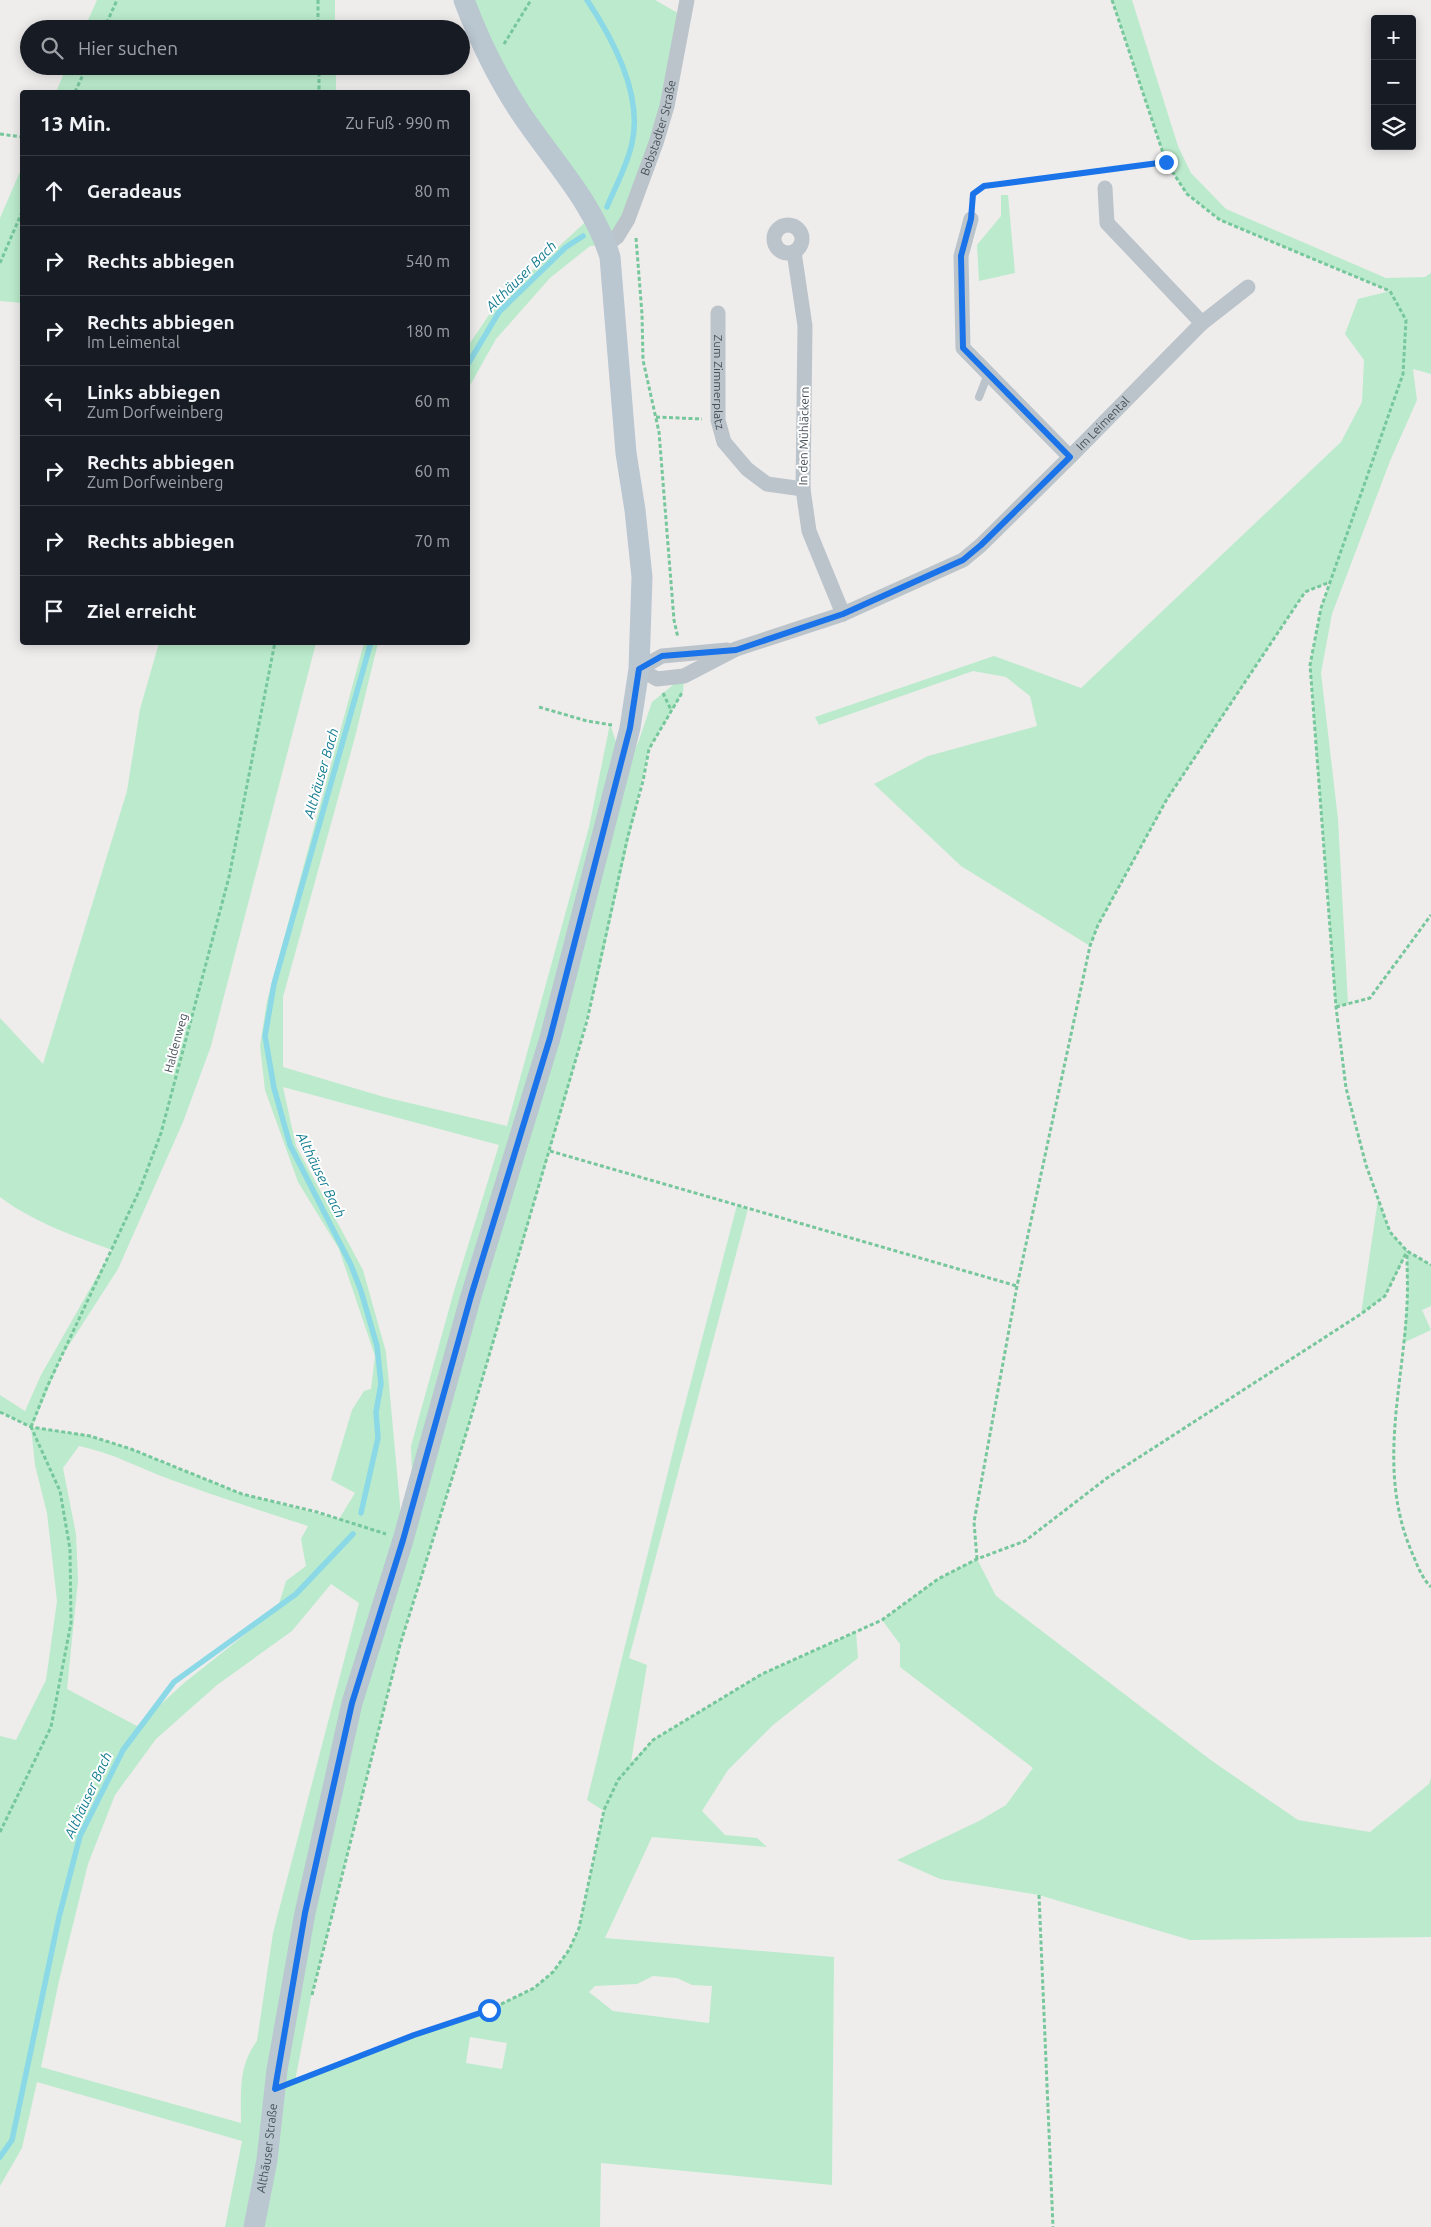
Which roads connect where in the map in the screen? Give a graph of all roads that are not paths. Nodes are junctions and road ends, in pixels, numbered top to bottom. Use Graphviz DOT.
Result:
graph roads {
  1 [pos="464,0"];
  2 [pos="687,0"];
  3 [pos="1105,188"];
  4 [pos="971,219"];
  5 [pos="606,245"];
  6 [pos="794,252"];
  7 [pos="1248,287"];
  8 [pos="718,314"];
  9 [pos="1202,323"];
  10 [pos="988,374"];
  11 [pos="979,397"];
  12 [pos="1070,457"];
  13 [pos="803,489"];
  14 [pos="843,614"];
  15 [pos="736,650"];
  16 [pos="639,669"];
  17 [pos="254,2227"];
  1 -- 5 [label="street, Althäuser Straße"];
  2 -- 5 [label="street, Bobstadter Straße"];
  3 -- 9 [label="street"];
  4 -- 10 [label="street"];
  5 -- 16 [label="street, Althäuser Straße"];
  6 -- 13 [label="street, In den Mühläckern"];
  7 -- 9 [label="street, Im Leimental"];
  8 -- 13 [label="street, Zum Zimmerplatz"];
  9 -- 12 [label="street, Im Leimental"];
  10 -- 11 [label="lane"];
  10 -- 12 [label="street"];
  12 -- 14 [label="street, Im Leimental"];
  13 -- 14 [label="street, In den Mühläckern"];
  14 -- 15 [label="street, Im Leimental"];
  15 -- 16 [label="street, Im Leimental"];
  15 -- 16 [label="street, Im Leimental"];
  16 -- 17 [label="street, Althäuser Straße"];
}
